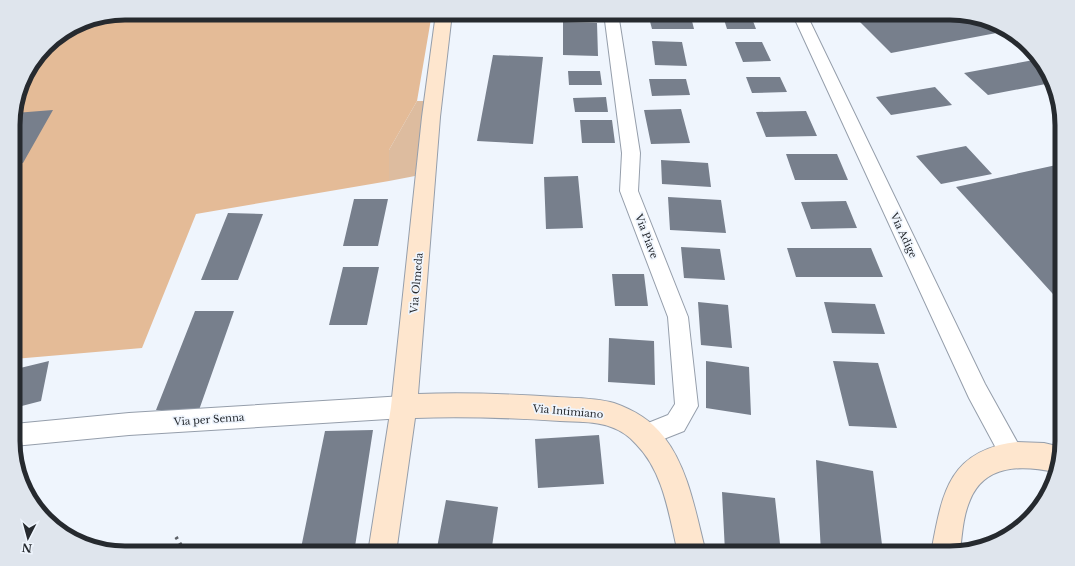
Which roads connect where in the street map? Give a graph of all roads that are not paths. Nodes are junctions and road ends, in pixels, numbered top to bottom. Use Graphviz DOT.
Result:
graph roads {
  1 [pos="443,20"];
  2 [pos="612,20"];
  3 [pos="802,20"];
  4 [pos="404,407"];
  5 [pos="20,434"];
  6 [pos="646,435"];
  7 [pos="1012,454"];
  8 [pos="1053,458"];
  9 [pos="383,546"];
  10 [pos="690,546"];
  11 [pos="947,546"];
  1 -- 4 [label="main road, Via Olmeda"];
  2 -- 6 [label="street, Via Piave"];
  3 -- 7 [label="street, Via Adige"];
  4 -- 5 [label="street, Via per Senna"];
  4 -- 6 [label="main road, Via Intimiano"];
  4 -- 9 [label="main road, Via Olmeda"];
  6 -- 10 [label="main road, Via Intimiano"];
  7 -- 8 [label="main road"];
  7 -- 11 [label="main road"];
}
